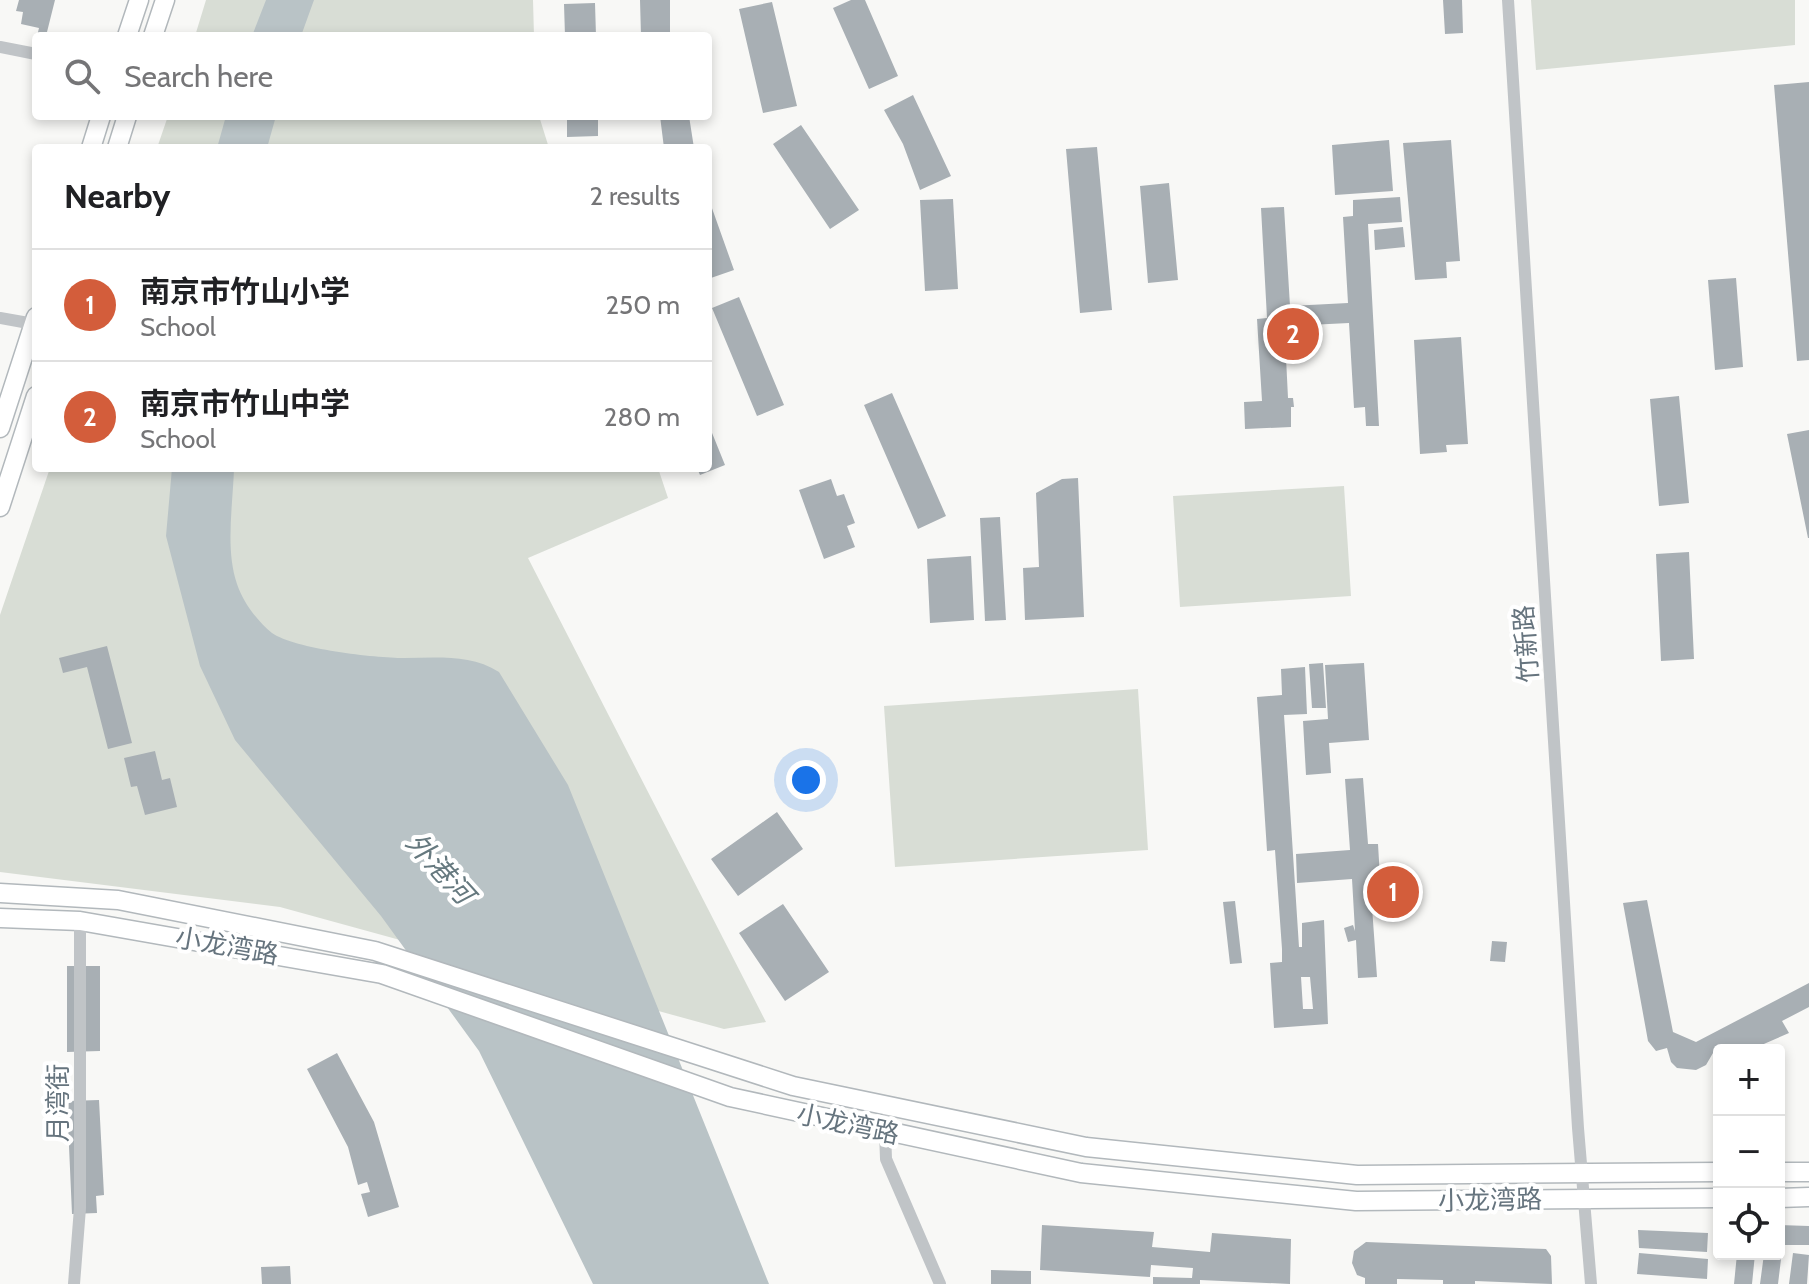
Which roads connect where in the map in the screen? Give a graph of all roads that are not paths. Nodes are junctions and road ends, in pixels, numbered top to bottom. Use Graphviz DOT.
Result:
graph roads {
  1 [pos="139,0"];
  2 [pos="165,0"];
  3 [pos="1508,0"];
  4 [pos="128,32"];
  5 [pos="154,32"];
  6 [pos="0,47"];
  7 [pos="32,53"];
  8 [pos="100,120"];
  9 [pos="126,120"];
  10 [pos="92,144"];
  11 [pos="118,144"];
  12 [pos="0,318"];
  13 [pos="32,320"];
  14 [pos="32,329"];
  15 [pos="32,408"];
  16 [pos="0,428"];
  17 [pos="0,507"];
  18 [pos="0,893"];
  19 [pos="0,918"];
  20 [pos="80,921"];
  21 [pos="891,1106"];
  22 [pos="885,1131"];
  23 [pos="1713,1172"];
  24 [pos="1785,1172"];
  25 [pos="1809,1172"];
  26 [pos="1581,1173"];
  27 [pos="1809,1197"];
  28 [pos="1713,1198"];
  29 [pos="1785,1198"];
  30 [pos="1583,1199"];
  31 [pos="74,1284"];
  32 [pos="940,1284"];
  33 [pos="1591,1284"];
  1 -- 4 [label="main road"];
  2 -- 5 [label="main road"];
  3 -- 26 [label="street, 竹新路"];
  6 -- 7 [label="street"];
  8 -- 10 [label="main road"];
  9 -- 11 [label="main road"];
  12 -- 13 [label="street"];
  14 -- 16 [label="main road"];
  15 -- 17 [label="main road"];
  18 -- 21 [label="main road, 小龙湾路"];
  19 -- 20 [label="main road, 小龙湾路"];
  20 -- 22 [label="main road, 小龙湾路"];
  20 -- 31 [label="street, 月湾街"];
  21 -- 22 [label="street"];
  21 -- 26 [label="main road, 小龙湾路"];
  22 -- 30 [label="main road, 小龙湾路"];
  22 -- 32 [label="street"];
  23 -- 26 [label="main road, 小龙湾路"];
  24 -- 25 [label="main road"];
  26 -- 30 [label="street, 竹新路"];
  27 -- 29 [label="main road"];
  28 -- 30 [label="main road, 小龙湾路"];
  30 -- 33 [label="street, 竹新路"];
}
